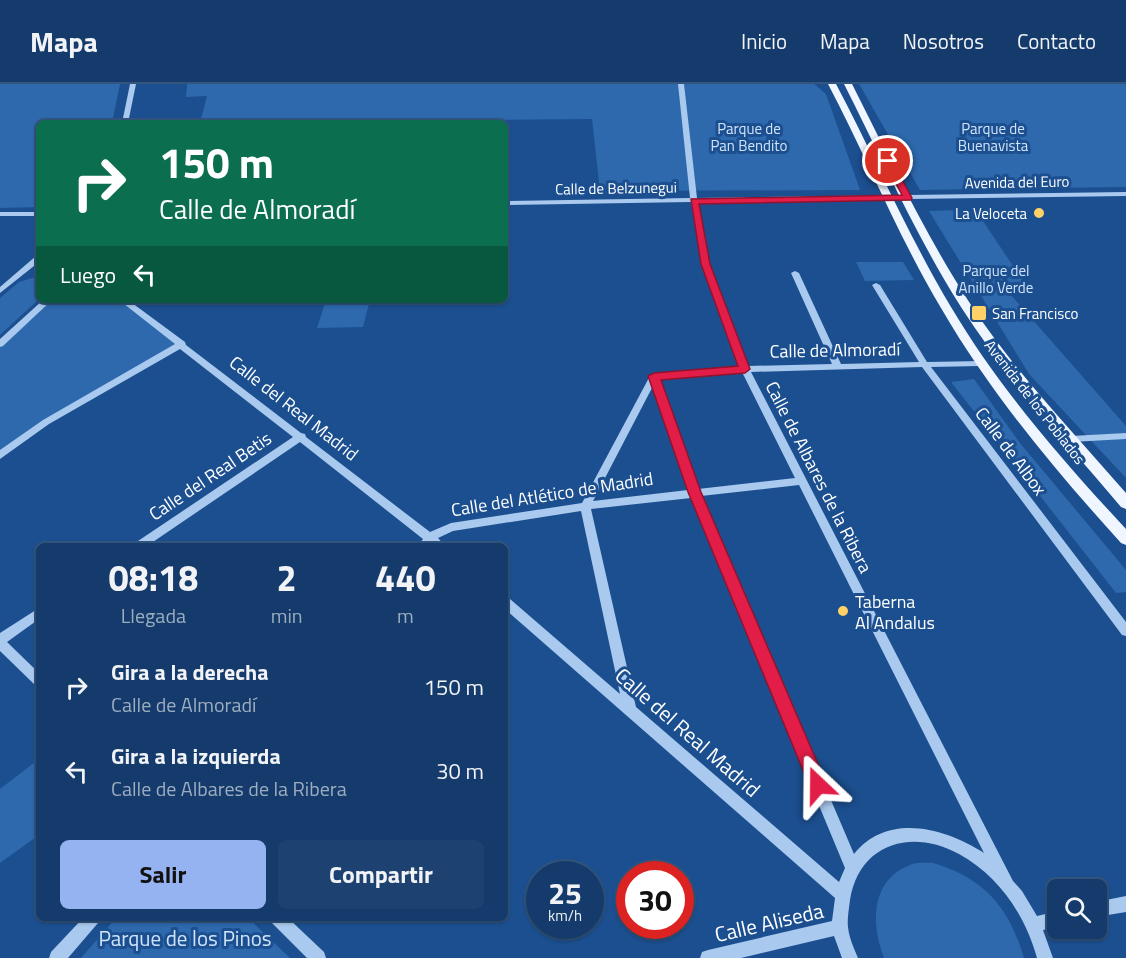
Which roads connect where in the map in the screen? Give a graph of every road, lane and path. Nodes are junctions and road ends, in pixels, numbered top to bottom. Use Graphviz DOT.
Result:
graph roads {
  1 [pos="133,84"];
  2 [pos="681,84"];
  3 [pos="825,84"];
  4 [pos="832,84"];
  5 [pos="848,84"];
  6 [pos="841,101"];
  7 [pos="126,120"];
  8 [pos="1126,194"];
  9 [pos="888,198"];
  10 [pos="908,198"];
  11 [pos="694,201"];
  12 [pos="508,203"];
  13 [pos="0,214"];
  14 [pos="36,214"];
  15 [pos="36,261"];
  16 [pos="795,273"];
  17 [pos="876,285"];
  18 [pos="0,291"];
  19 [pos="45,303"];
  20 [pos="127,303"];
  21 [pos="0,344"];
  22 [pos="182,344"];
  23 [pos="980,363"];
  24 [pos="925,365"];
  25 [pos="838,367"];
  26 [pos="745,369"];
  27 [pos="654,376"];
  28 [pos="302,436"];
  29 [pos="1126,436"];
  30 [pos="1071,440"];
  31 [pos="0,455"];
  32 [pos="800,481"];
  33 [pos="694,492"];
  34 [pos="1126,503"];
  35 [pos="585,506"];
  36 [pos="1126,539"];
  37 [pos="427,542"];
  38 [pos="143,543"];
  39 [pos="508,605"];
  40 [pos="36,615"];
  41 [pos="1126,631"];
  42 [pos="0,642"];
  43 [pos="36,678"];
  44 [pos="630,710"];
  45 [pos="852,867"];
  46 [pos="1008,886"];
  47 [pos="842,894"];
  48 [pos="1126,904"];
  49 [pos="1107,908"];
  50 [pos="90,921"];
  51 [pos="280,921"];
  52 [pos="1047,921"];
  53 [pos="1033,924"];
  54 [pos="840,927"];
  55 [pos="57,958"];
  56 [pos="318,958"];
  57 [pos="708,958"];
  58 [pos="850,958"];
  59 [pos="1044,958"];
  1 -- 7 [label="street"];
  2 -- 11 [label="street"];
  3 -- 6 [label="main road"];
  4 -- 6 [label="main road, Avenida de los Poblados"];
  5 -- 10 [label="main road, Avenida de los Poblados"];
  6 -- 9 [label="main road, Avenida de los Poblados"];
  8 -- 10 [label="street, Avenida del Euro"];
  9 -- 10 [label="street, Calle de Belzunegui"];
  9 -- 11 [label="street, Calle de Belzunegui"];
  9 -- 23 [label="main road, Avenida de los Poblados"];
  10 -- 30 [label="main road, Avenida de los Poblados"];
  11 -- 12 [label="street, Calle de Belzunegui"];
  11 -- 26 [label="street, Calle de Albares de la Ribera"];
  13 -- 14 [label="street"];
  15 -- 18 [label="street"];
  16 -- 25 [label="street"];
  17 -- 24 [label="street, Calle de Albox"];
  19 -- 21 [label="street"];
  20 -- 22 [label="street, Calle del Real Madrid"];
  22 -- 28 [label="street, Calle del Real Madrid"];
  22 -- 31 [label="street"];
  23 -- 24 [label="street, Calle de Almoradí"];
  23 -- 36 [label="main road, Avenida de los Poblados"];
  24 -- 25 [label="street, Calle de Almoradí"];
  24 -- 41 [label="street, Calle de Albox"];
  25 -- 26 [label="street, Calle de Almoradí"];
  26 -- 27 [label="street, Calle de Almoradí"];
  26 -- 32 [label="street, Calle de Albares de la Ribera"];
  27 -- 33 [label="street"];
  27 -- 35 [label="street"];
  28 -- 37 [label="street, Calle del Real Madrid"];
  28 -- 38 [label="street, Calle del Real Betis"];
  29 -- 30 [label="street"];
  30 -- 34 [label="main road, Avenida de los Poblados"];
  32 -- 33 [label="street, Calle del Atlético de Madrid"];
  32 -- 46 [label="street, Calle de Albares de la Ribera"];
  33 -- 35 [label="street, Calle del Atlético de Madrid"];
  33 -- 45 [label="street"];
  35 -- 37 [label="street, Calle del Atlético de Madrid"];
  35 -- 44 [label="street"];
  39 -- 44 [label="street, Calle del Real Madrid"];
  40 -- 42 [label="street"];
  42 -- 43 [label="street"];
  44 -- 47 [label="street, Calle del Real Madrid"];
  45 -- 46 [label="street"];
  45 -- 47 [label="street"];
  46 -- 53 [label="street"];
  47 -- 54 [label="street"];
  48 -- 49 [label="street"];
  50 -- 55 [label="street"];
  51 -- 56 [label="street"];
  52 -- 53 [label="street"];
  53 -- 59 [label="street"];
  54 -- 57 [label="street, Calle Aliseda"];
  54 -- 58 [label="street"];
}
